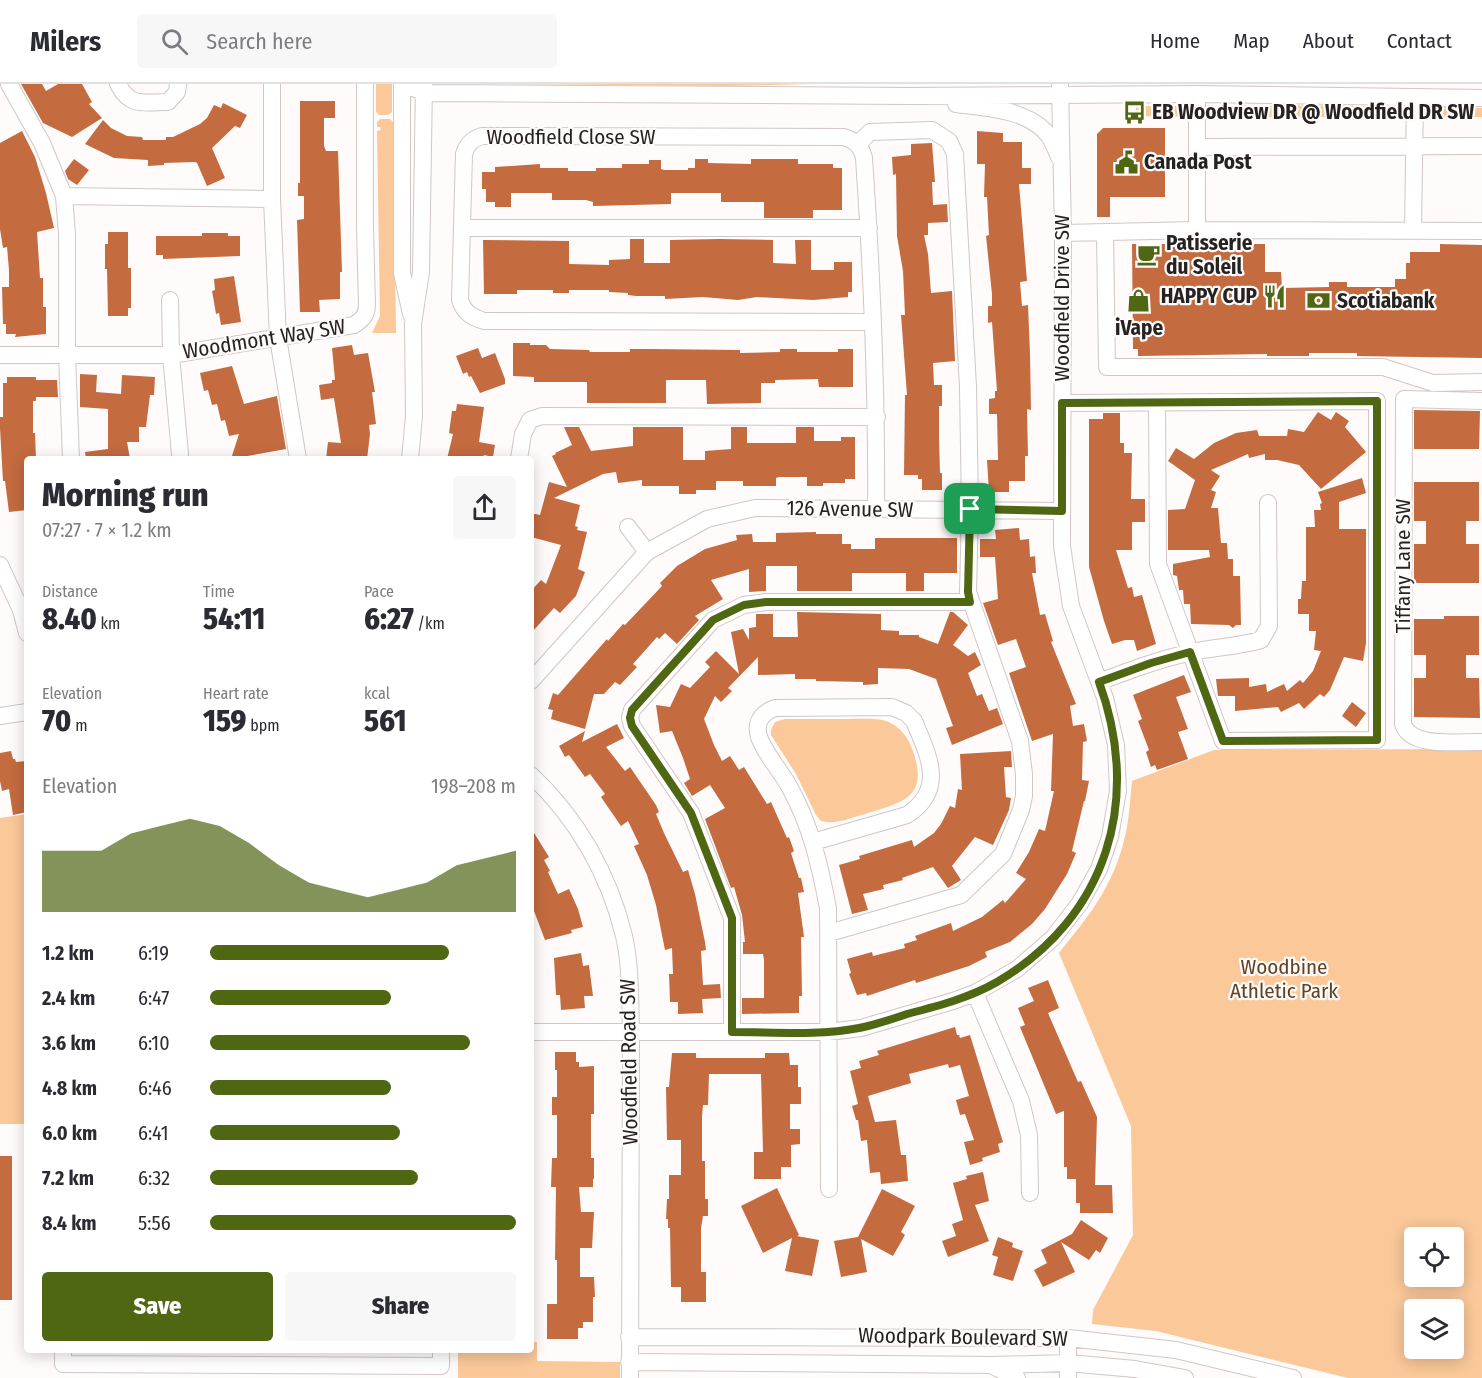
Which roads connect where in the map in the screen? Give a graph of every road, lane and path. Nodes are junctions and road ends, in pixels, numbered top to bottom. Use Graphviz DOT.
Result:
graph roads {
  1 [pos="9,84"];
  2 [pos="118,84"];
  3 [pos="178,84"];
  4 [pos="272,84"];
  5 [pos="365,84"];
  6 [pos="403,84"];
  7 [pos="425,89"];
  8 [pos="1060,89"];
  9 [pos="1197,94"];
  10 [pos="908,96"];
  11 [pos="1415,97"];
  12 [pos="1482,98"];
  13 [pos="858,144"];
  14 [pos="1414,146"];
  15 [pos="1482,146"];
  16 [pos="1197,147"];
  17 [pos="1062,162"];
  18 [pos="64,196"];
  19 [pos="272,199"];
  20 [pos="462,228"];
  21 [pos="869,228"];
  22 [pos="1197,230"];
  23 [pos="1413,230"];
  24 [pos="1482,231"];
  25 [pos="1063,233"];
  26 [pos="1105,233"];
  27 [pos="170,300"];
  28 [pos="873,322"];
  29 [pos="413,324"];
  30 [pos="278,338"];
  31 [pos="0,355"];
  32 [pos="68,355"];
  33 [pos="171,355"];
  34 [pos="1482,382"];
  35 [pos="1482,400"];
  36 [pos="1062,403"];
  37 [pos="1157,403"];
  38 [pos="877,417"];
  39 [pos="180,454"];
  40 [pos="71,456"];
  41 [pos="298,456"];
  42 [pos="410,456"];
  43 [pos="519,456"];
  44 [pos="1268,503"];
  45 [pos="876,509"];
  46 [pos="970,509"];
  47 [pos="1062,511"];
  48 [pos="628,527"];
  49 [pos="648,552"];
  50 [pos="0,565"];
  51 [pos="970,602"];
  52 [pos="24,610"];
  53 [pos="1190,652"];
  54 [pos="534,678"];
  55 [pos="1099,682"];
  56 [pos="24,712"];
  57 [pos="0,716"];
  58 [pos="1482,742"];
  59 [pos="534,778"];
  60 [pos="813,842"];
  61 [pos="829,933"];
  62 [pos="975,993"];
  63 [pos="534,1032"];
  64 [pos="631,1032"];
  65 [pos="732,1032"];
  66 [pos="828,1032"];
  67 [pos="829,1189"];
  68 [pos="1030,1193"];
  69 [pos="629,1337"];
  70 [pos="1068,1338"];
  71 [pos="63,1357"];
  72 [pos="252,1358"];
  73 [pos="441,1365"];
  74 [pos="993,1365"];
  75 [pos="629,1370"];
  76 [pos="1068,1370"];
  77 [pos="1017,1378"];
  78 [pos="1185,1378"];
  79 [pos="1293,1378"];
  1 -- 18 [label="street"];
  2 -- 3 [label="street"];
  4 -- 19 [label="street"];
  5 -- 30 [label="street, Woodmont Way SW"];
  6 -- 7 [label="street"];
  6 -- 29 [label="street"];
  7 -- 10 [label="street"];
  7 -- 29 [label="street"];
  8 -- 9 [label="street"];
  8 -- 10 [label="street"];
  8 -- 17 [label="street, Woodfield Drive SW"];
  9 -- 11 [label="street"];
  9 -- 16 [label="street"];
  10 -- 17 [label="street"];
  11 -- 12 [label="street"];
  11 -- 14 [label="street"];
  13 -- 20 [label="street, Woodfield Close SW"];
  13 -- 21 [label="street"];
  13 -- 46 [label="street"];
  14 -- 15 [label="street"];
  14 -- 16 [label="street"];
  14 -- 23 [label="street"];
  16 -- 22 [label="street"];
  17 -- 25 [label="street, Woodfield Drive SW"];
  18 -- 19 [label="street"];
  18 -- 32 [label="street"];
  19 -- 30 [label="street"];
  20 -- 21 [label="street"];
  20 -- 28 [label="street, Woodfield Close SW"];
  21 -- 28 [label="street"];
  22 -- 23 [label="street"];
  22 -- 26 [label="street"];
  23 -- 24 [label="street"];
  25 -- 26 [label="street"];
  25 -- 36 [label="street, Woodfield Drive SW"];
  26 -- 34 [label="street"];
  27 -- 33 [label="street"];
  28 -- 38 [label="street"];
  29 -- 42 [label="street"];
  30 -- 33 [label="street, Woodmont Way SW"];
  30 -- 41 [label="street"];
  31 -- 32 [label="street, Woodmont Way SW"];
  32 -- 33 [label="street, Woodmont Way SW"];
  32 -- 40 [label="street"];
  33 -- 39 [label="street"];
  35 -- 58 [label="street, Tiffany Lane SW"];
  36 -- 37 [label="street"];
  36 -- 47 [label="street, Woodfield Drive SW"];
  37 -- 53 [label="street"];
  37 -- 53 [label="street"];
  38 -- 43 [label="street"];
  38 -- 45 [label="street"];
  44 -- 53 [label="street"];
  45 -- 46 [label="street, 126 Avenue SW"];
  45 -- 49 [label="street, 126 Avenue SW"];
  46 -- 47 [label="street, 126 Avenue SW"];
  46 -- 51 [label="street"];
  47 -- 55 [label="street, Woodfield Drive SW"];
  48 -- 49 [label="street"];
  49 -- 54 [label="street, 126 Avenue SW"];
  50 -- 52 [label="street"];
  51 -- 61 [label="street"];
  51 -- 65 [label="street"];
  53 -- 55 [label="street"];
  55 -- 62 [label="street, Woodfield Drive SW"];
  56 -- 57 [label="street"];
  59 -- 64 [label="street, Woodfield Road SW"];
  60 -- 60 [label="street"];
  60 -- 61 [label="street"];
  61 -- 66 [label="street"];
  62 -- 66 [label="street, Woodfield Drive SW"];
  62 -- 68 [label="street"];
  63 -- 64 [label="street, Woodfield Drive SW"];
  64 -- 65 [label="street, Woodfield Drive SW"];
  64 -- 69 [label="street, Woodfield Road SW"];
  65 -- 66 [label="street, Woodfield Drive SW"];
  66 -- 67 [label="street"];
  69 -- 70 [label="street, Woodpark Boulevard SW"];
  69 -- 75 [label="street, Woodfield Road SW"];
  70 -- 76 [label="street"];
  70 -- 79 [label="street, Woodpark Boulevard SW"];
  71 -- 72 [label="street"];
  72 -- 73 [label="street"];
  74 -- 75 [label="street, Woodpark Boulevard SW"];
  74 -- 76 [label="street, Woodpark Boulevard SW"];
  74 -- 77 [label="street"];
  76 -- 78 [label="street, Woodpark Boulevard SW"];
}
